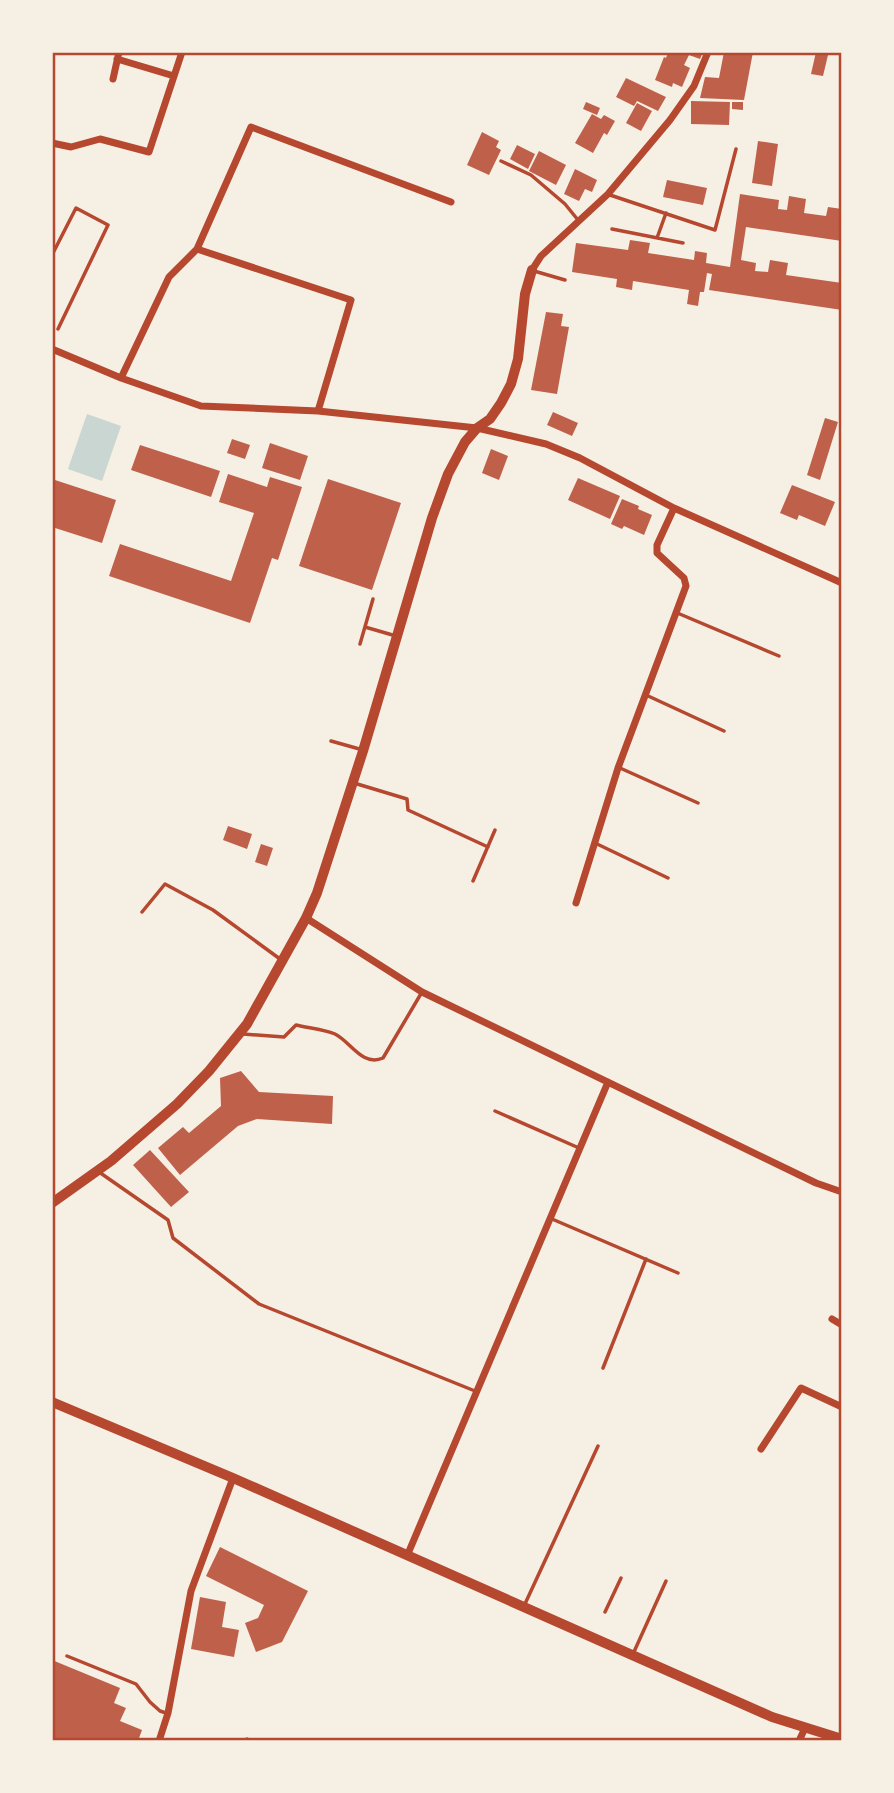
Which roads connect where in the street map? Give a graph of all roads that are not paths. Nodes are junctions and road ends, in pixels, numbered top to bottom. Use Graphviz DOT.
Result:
graph roads {
  1 [pos="182,52"];
  2 [pos="708,52"];
  3 [pos="118,56"];
  4 [pos="174,76"];
  5 [pos="113,79"];
  6 [pos="52,144"];
  7 [pos="736,149"];
  8 [pos="501,161"];
  9 [pos="608,194"];
  10 [pos="451,202"];
  11 [pos="666,214"];
  12 [pos="578,220"];
  13 [pos="612,229"];
  14 [pos="657,238"];
  15 [pos="683,243"];
  16 [pos="197,249"];
  17 [pos="52,255"];
  18 [pos="533,270"];
  19 [pos="565,280"];
  20 [pos="58,329"];
  21 [pos="52,349"];
  22 [pos="121,378"];
  23 [pos="318,411"];
  24 [pos="477,428"];
  25 [pos="674,508"];
  26 [pos="842,583"];
  27 [pos="373,599"];
  28 [pos="676,612"];
  29 [pos="365,627"];
  30 [pos="397,636"];
  31 [pos="360,644"];
  32 [pos="779,656"];
  33 [pos="644,694"];
  34 [pos="724,731"];
  35 [pos="331,741"];
  36 [pos="363,751"];
  37 [pos="618,768"];
  38 [pos="352,782"];
  39 [pos="698,803"];
  40 [pos="495,831"];
  41 [pos="595,843"];
  42 [pos="488,847"];
  43 [pos="668,878"];
  44 [pos="473,881"];
  45 [pos="576,903"];
  46 [pos="142,912"];
  47 [pos="306,918"];
  48 [pos="282,961"];
  49 [pos="422,992"];
  50 [pos="239,1033"];
  51 [pos="608,1082"];
  52 [pos="495,1111"];
  53 [pos="579,1148"];
  54 [pos="97,1171"];
  55 [pos="842,1192"];
  56 [pos="52,1203"];
  57 [pos="550,1218"];
  58 [pos="646,1259"];
  59 [pos="678,1273"];
  60 [pos="832,1319"];
  61 [pos="842,1325"];
  62 [pos="603,1368"];
  63 [pos="477,1392"];
  64 [pos="52,1402"];
  65 [pos="842,1407"];
  66 [pos="598,1446"];
  67 [pos="761,1449"];
  68 [pos="233,1478"];
  69 [pos="407,1556"];
  70 [pos="621,1578"];
  71 [pos="666,1581"];
  72 [pos="524,1607"];
  73 [pos="605,1612"];
  74 [pos="67,1656"];
  75 [pos="632,1656"];
  76 [pos="168,1713"];
  77 [pos="805,1728"];
  78 [pos="842,1740"];
  79 [pos="159,1741"];
  80 [pos="799,1741"];
  1 -- 4 [label="street"];
  2 -- 9 [label="street"];
  3 -- 4 [label="street"];
  3 -- 5 [label="street"];
  4 -- 6 [label="street"];
  7 -- 11 [label="lane"];
  8 -- 12 [label="lane"];
  9 -- 11 [label="lane"];
  9 -- 12 [label="street"];
  10 -- 16 [label="street"];
  11 -- 14 [label="lane"];
  12 -- 18 [label="street"];
  13 -- 14 [label="lane"];
  14 -- 15 [label="lane"];
  16 -- 22 [label="street"];
  16 -- 23 [label="street"];
  17 -- 20 [label="lane"];
  18 -- 19 [label="lane"];
  18 -- 24 [label="street"];
  21 -- 22 [label="street"];
  22 -- 23 [label="street"];
  23 -- 24 [label="street"];
  24 -- 25 [label="street"];
  24 -- 30 [label="street"];
  25 -- 26 [label="street"];
  25 -- 28 [label="street"];
  27 -- 29 [label="lane"];
  28 -- 32 [label="lane"];
  28 -- 33 [label="street"];
  29 -- 30 [label="lane"];
  29 -- 31 [label="lane"];
  30 -- 36 [label="street"];
  33 -- 34 [label="lane"];
  33 -- 37 [label="street"];
  35 -- 36 [label="lane"];
  36 -- 38 [label="street"];
  37 -- 39 [label="lane"];
  37 -- 41 [label="street"];
  38 -- 42 [label="lane"];
  38 -- 47 [label="street"];
  40 -- 42 [label="lane"];
  41 -- 43 [label="lane"];
  41 -- 45 [label="street"];
  42 -- 44 [label="lane"];
  46 -- 48 [label="lane"];
  47 -- 48 [label="street"];
  47 -- 49 [label="street"];
  48 -- 50 [label="street"];
  49 -- 50 [label="lane"];
  49 -- 51 [label="street"];
  50 -- 54 [label="street"];
  51 -- 53 [label="street"];
  51 -- 55 [label="street"];
  52 -- 53 [label="lane"];
  53 -- 57 [label="street"];
  54 -- 56 [label="street"];
  54 -- 63 [label="lane"];
  57 -- 58 [label="lane"];
  57 -- 63 [label="street"];
  58 -- 59 [label="lane"];
  58 -- 62 [label="lane"];
  60 -- 61 [label="street"];
  63 -- 69 [label="street"];
  64 -- 68 [label="street"];
  65 -- 67 [label="street"];
  66 -- 72 [label="lane"];
  68 -- 69 [label="street"];
  68 -- 76 [label="street"];
  69 -- 72 [label="street"];
  70 -- 73 [label="lane"];
  71 -- 75 [label="lane"];
  72 -- 75 [label="street"];
  74 -- 76 [label="lane"];
  75 -- 77 [label="street"];
  76 -- 79 [label="street"];
  77 -- 78 [label="street"];
  77 -- 80 [label="street"];
}
